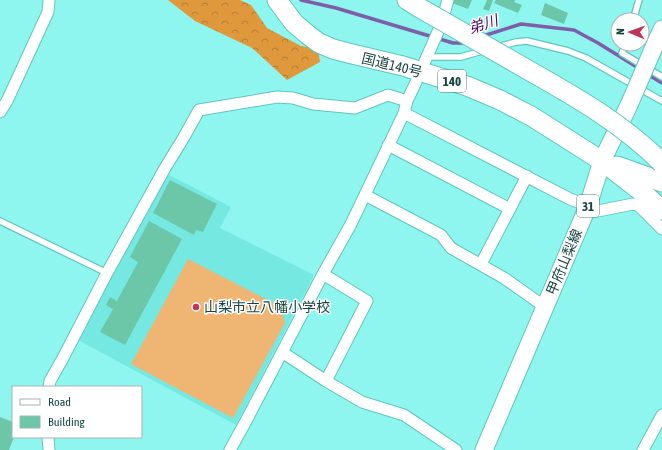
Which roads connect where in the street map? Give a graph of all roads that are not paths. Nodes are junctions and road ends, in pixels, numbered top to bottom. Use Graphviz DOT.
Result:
graph roads {
  1 [pos="49,0"];
  2 [pos="277,0"];
  3 [pos="448,0"];
  4 [pos="639,0"];
  5 [pos="414,4"];
  6 [pos="635,12"];
  7 [pos="662,29"];
  8 [pos="623,52"];
  9 [pos="427,56"];
  10 [pos="662,77"];
  11 [pos="416,82"];
  12 [pos="407,101"];
  13 [pos="662,101"];
  14 [pos="0,112"];
  15 [pos="404,112"];
  16 [pos="388,145"];
  17 [pos="602,161"];
  18 [pos="662,163"];
  19 [pos="527,176"];
  20 [pos="662,182"];
  21 [pos="365,195"];
  22 [pos="588,206"];
  23 [pos="510,209"];
  24 [pos="662,210"];
  25 [pos="0,221"];
  26 [pos="662,229"];
  27 [pos="481,264"];
  28 [pos="107,273"];
  29 [pos="323,274"];
  30 [pos="545,307"];
  31 [pos="282,352"];
  32 [pos="326,381"];
  33 [pos="49,386"];
  34 [pos="662,415"];
  35 [pos="48,438"];
  36 [pos="49,450"];
  37 [pos="230,450"];
  38 [pos="456,450"];
  39 [pos="484,450"];
  40 [pos="643,450"];
  1 -- 14 [label="street"];
  2 -- 17 [label="highway, 国道140号 / 140"];
  3 -- 9 [label="street"];
  4 -- 6 [label="lane"];
  5 -- 18 [label="highway, bridge"];
  7 -- 17 [label="main road, 甲府山梨線 / 31, bridge"];
  8 -- 10 [label="lane"];
  9 -- 13 [label="lane"];
  11 -- 12 [label="street"];
  12 -- 15 [label="street"];
  12 -- 28 [label="street"];
  15 -- 16 [label="street"];
  15 -- 19 [label="street"];
  16 -- 21 [label="street"];
  16 -- 23 [label="street"];
  17 -- 20 [label="highway"];
  17 -- 22 [label="main road, 甲府山梨線 / 31"];
  17 -- 24 [label="highway"];
  19 -- 22 [label="street"];
  19 -- 23 [label="street"];
  21 -- 27 [label="street"];
  21 -- 29 [label="street"];
  22 -- 26 [label="street"];
  22 -- 30 [label="main road, 甲府山梨線 / 31"];
  23 -- 27 [label="street"];
  25 -- 28 [label="lane"];
  27 -- 30 [label="street"];
  28 -- 33 [label="street"];
  29 -- 31 [label="street"];
  29 -- 32 [label="street"];
  30 -- 39 [label="main road, 甲府山梨線 / 31"];
  31 -- 32 [label="street"];
  31 -- 37 [label="street"];
  32 -- 38 [label="street"];
  34 -- 40 [label="street"];
  35 -- 36 [label="street"];
}
